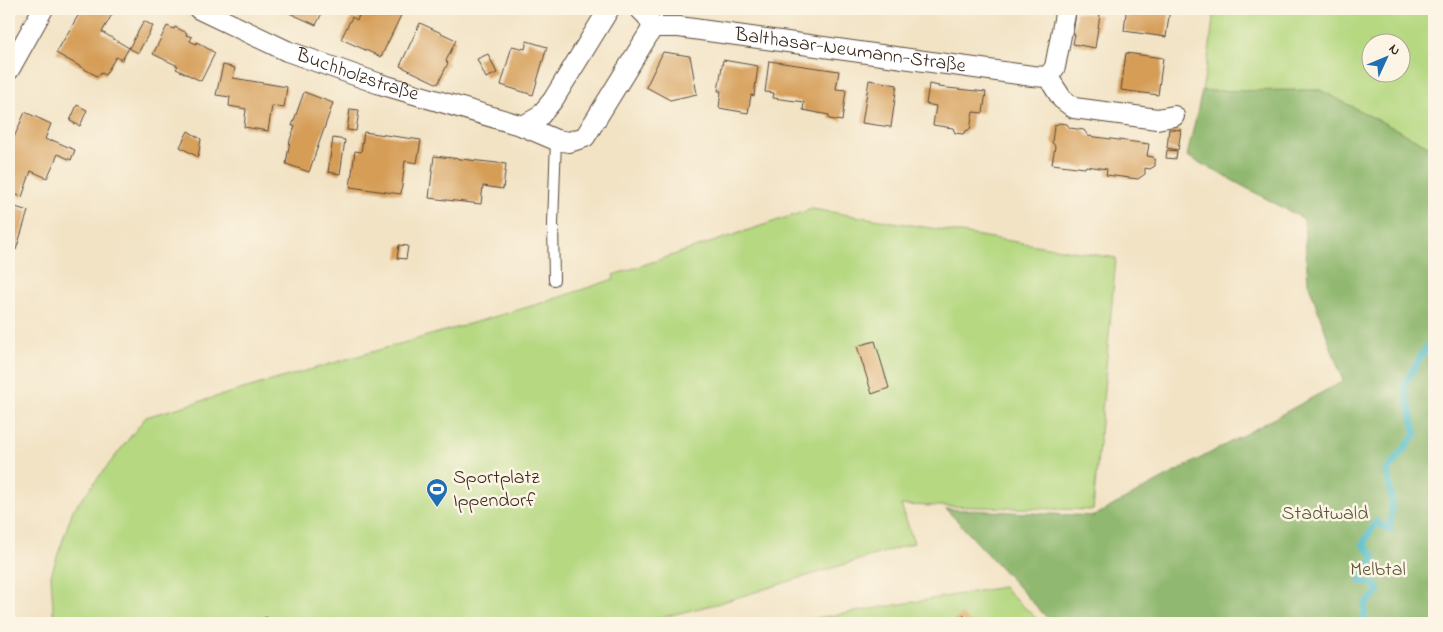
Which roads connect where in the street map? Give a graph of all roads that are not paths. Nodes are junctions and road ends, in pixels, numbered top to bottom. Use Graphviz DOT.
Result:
graph roads {
  1 [pos="44,9"];
  2 [pos="199,9"];
  3 [pos="609,9"];
  4 [pos="640,9"];
  5 [pos="1066,9"];
  6 [pos="653,27"];
  7 [pos="9,70"];
  8 [pos="1048,77"];
  9 [pos="1174,116"];
  10 [pos="523,126"];
  11 [pos="556,140"];
  12 [pos="554,280"];
  1 -- 7 [label="street"];
  2 -- 10 [label="street, Buchholzstraße"];
  3 -- 10 [label="street"];
  4 -- 6 [label="street"];
  5 -- 8 [label="street"];
  6 -- 8 [label="street, Balthasar-Neumann-Straße"];
  6 -- 11 [label="street, Buchholzstraße"];
  8 -- 9 [label="street"];
  10 -- 11 [label="street, Buchholzstraße"];
  11 -- 12 [label="lane"];
}
